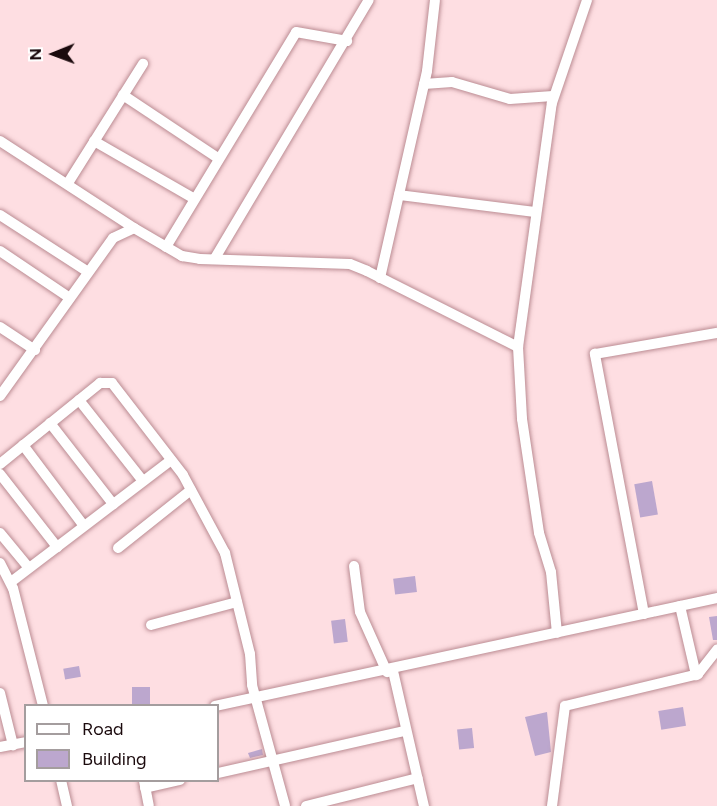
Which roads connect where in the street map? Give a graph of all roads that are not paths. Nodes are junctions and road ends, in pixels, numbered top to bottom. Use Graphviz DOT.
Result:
graph roads {
  1 [pos="369,0"];
  2 [pos="435,0"];
  3 [pos="587,0"];
  4 [pos="347,41"];
  5 [pos="143,64"];
  6 [pos="424,84"];
  7 [pos="123,95"];
  8 [pos="553,96"];
  9 [pos="0,141"];
  10 [pos="94,141"];
  11 [pos="218,158"];
  12 [pos="68,183"];
  13 [pos="399,195"];
  14 [pos="193,198"];
  15 [pos="536,212"];
  16 [pos="0,215"];
  17 [pos="134,228"];
  18 [pos="166,247"];
  19 [pos="0,251"];
  20 [pos="215,258"];
  21 [pos="88,272"];
  22 [pos="380,278"];
  23 [pos="70,298"];
  24 [pos="0,327"];
  25 [pos="717,333"];
  26 [pos="518,347"];
  27 [pos="35,350"];
  28 [pos="0,396"];
  29 [pos="79,400"];
  30 [pos="50,423"];
  31 [pos="23,445"];
  32 [pos="171,460"];
  33 [pos="0,464"];
  34 [pos="0,474"];
  35 [pos="143,482"];
  36 [pos="191,490"];
  37 [pos="113,504"];
  38 [pos="84,526"];
  39 [pos="0,532"];
  40 [pos="57,547"];
  41 [pos="118,549"];
  42 [pos="0,562"];
  43 [pos="354,566"];
  44 [pos="29,568"];
  45 [pos="11,582"];
  46 [pos="717,598"];
  47 [pos="237,602"];
  48 [pos="680,606"];
  49 [pos="644,614"];
  50 [pos="151,625"];
  51 [pos="557,633"];
  52 [pos="717,650"];
  53 [pos="390,672"];
  54 [pos="696,675"];
  55 [pos="0,693"];
  56 [pos="258,697"];
  57 [pos="43,704"];
  58 [pos="219,704"];
  59 [pos="404,731"];
  60 [pos="24,742"];
  61 [pos="13,745"];
  62 [pos="0,747"];
  63 [pos="274,761"];
  64 [pos="219,773"];
  65 [pos="418,778"];
  66 [pos="61,782"];
  67 [pos="162,782"];
  68 [pos="144,784"];
  69 [pos="67,806"];
  70 [pos="149,806"];
  71 [pos="285,806"];
  72 [pos="306,806"];
  73 [pos="424,806"];
  74 [pos="552,806"];
  1 -- 4 [label="street"];
  2 -- 6 [label="street"];
  3 -- 8 [label="street"];
  4 -- 11 [label="street"];
  4 -- 20 [label="street"];
  5 -- 7 [label="street"];
  6 -- 8 [label="street"];
  6 -- 13 [label="street"];
  7 -- 10 [label="street"];
  7 -- 11 [label="street"];
  8 -- 15 [label="street"];
  9 -- 12 [label="street"];
  10 -- 12 [label="street"];
  10 -- 14 [label="street"];
  11 -- 14 [label="street"];
  12 -- 17 [label="street"];
  13 -- 15 [label="street"];
  13 -- 22 [label="street"];
  14 -- 18 [label="street"];
  15 -- 26 [label="street"];
  16 -- 21 [label="street"];
  17 -- 18 [label="street"];
  17 -- 21 [label="street"];
  18 -- 20 [label="street"];
  19 -- 23 [label="street"];
  20 -- 22 [label="street"];
  21 -- 23 [label="street"];
  22 -- 26 [label="street"];
  23 -- 27 [label="street"];
  24 -- 27 [label="street"];
  25 -- 49 [label="street"];
  26 -- 51 [label="street"];
  27 -- 28 [label="street"];
  29 -- 30 [label="street"];
  29 -- 32 [label="street"];
  29 -- 35 [label="street"];
  30 -- 31 [label="street"];
  30 -- 37 [label="street"];
  31 -- 33 [label="street"];
  31 -- 38 [label="street"];
  32 -- 35 [label="street"];
  32 -- 36 [label="street"];
  34 -- 40 [label="street"];
  35 -- 37 [label="street"];
  36 -- 41 [label="street"];
  36 -- 47 [label="street"];
  37 -- 38 [label="street"];
  38 -- 40 [label="street"];
  39 -- 44 [label="street"];
  40 -- 44 [label="street"];
  42 -- 45 [label="street"];
  43 -- 53 [label="street"];
  44 -- 45 [label="street"];
  45 -- 57 [label="street"];
  46 -- 48 [label="street"];
  47 -- 50 [label="street"];
  47 -- 56 [label="street"];
  48 -- 49 [label="street"];
  48 -- 54 [label="street"];
  49 -- 51 [label="street"];
  51 -- 53 [label="street"];
  52 -- 54 [label="street"];
  53 -- 56 [label="street"];
  53 -- 59 [label="street"];
  54 -- 74 [label="street"];
  55 -- 61 [label="street"];
  56 -- 58 [label="street"];
  56 -- 63 [label="street"];
  59 -- 63 [label="street"];
  59 -- 65 [label="street"];
  60 -- 61 [label="street"];
  61 -- 62 [label="street"];
  63 -- 64 [label="street"];
  63 -- 71 [label="street"];
  65 -- 72 [label="street"];
  65 -- 73 [label="street"];
  66 -- 69 [label="street"];
  67 -- 68 [label="street"];
  68 -- 70 [label="street"];
}
